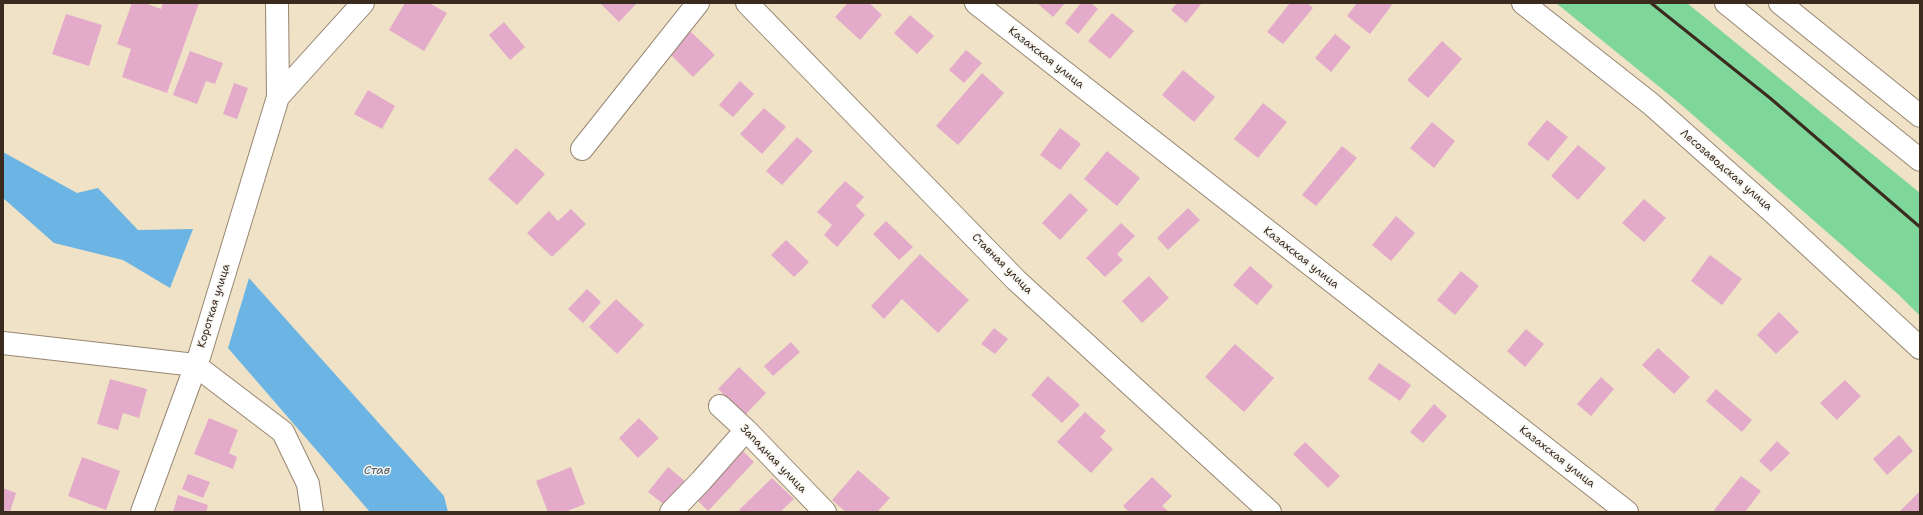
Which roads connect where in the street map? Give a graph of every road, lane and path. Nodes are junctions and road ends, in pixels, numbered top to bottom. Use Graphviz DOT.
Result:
graph roads {
  1 [pos="277,3"];
  2 [pos="363,3"];
  3 [pos="698,3"];
  4 [pos="747,3"];
  5 [pos="976,3"];
  6 [pos="1523,3"];
  7 [pos="1726,3"];
  8 [pos="1780,3"];
  9 [pos="278,97"];
  10 [pos="1920,116"];
  11 [pos="582,149"];
  12 [pos="1920,160"];
  13 [pos="3,343"];
  14 [pos="1920,348"];
  15 [pos="198,359"];
  16 [pos="720,406"];
  17 [pos="746,430"];
  18 [pos="1268,511"];
  19 [pos="142,512"];
  20 [pos="312,512"];
  21 [pos="671,512"];
  22 [pos="825,512"];
  23 [pos="1627,512"];
  1 -- 9 [label="street, Короткая улица"];
  2 -- 9 [label="street, Короткая улица"];
  3 -- 11 [label="street"];
  4 -- 18 [label="street, Ставная улица"];
  5 -- 23 [label="street, Казахская улица"];
  6 -- 14 [label="street, Лесозаводская улица"];
  7 -- 12 [label="street"];
  8 -- 10 [label="street"];
  9 -- 15 [label="street, Короткая улица"];
  13 -- 15 [label="street"];
  15 -- 19 [label="street, Короткая улица"];
  15 -- 20 [label="street"];
  16 -- 17 [label="street, Западная улица"];
  17 -- 21 [label="street"];
  17 -- 22 [label="street, Западная улица"];
}
